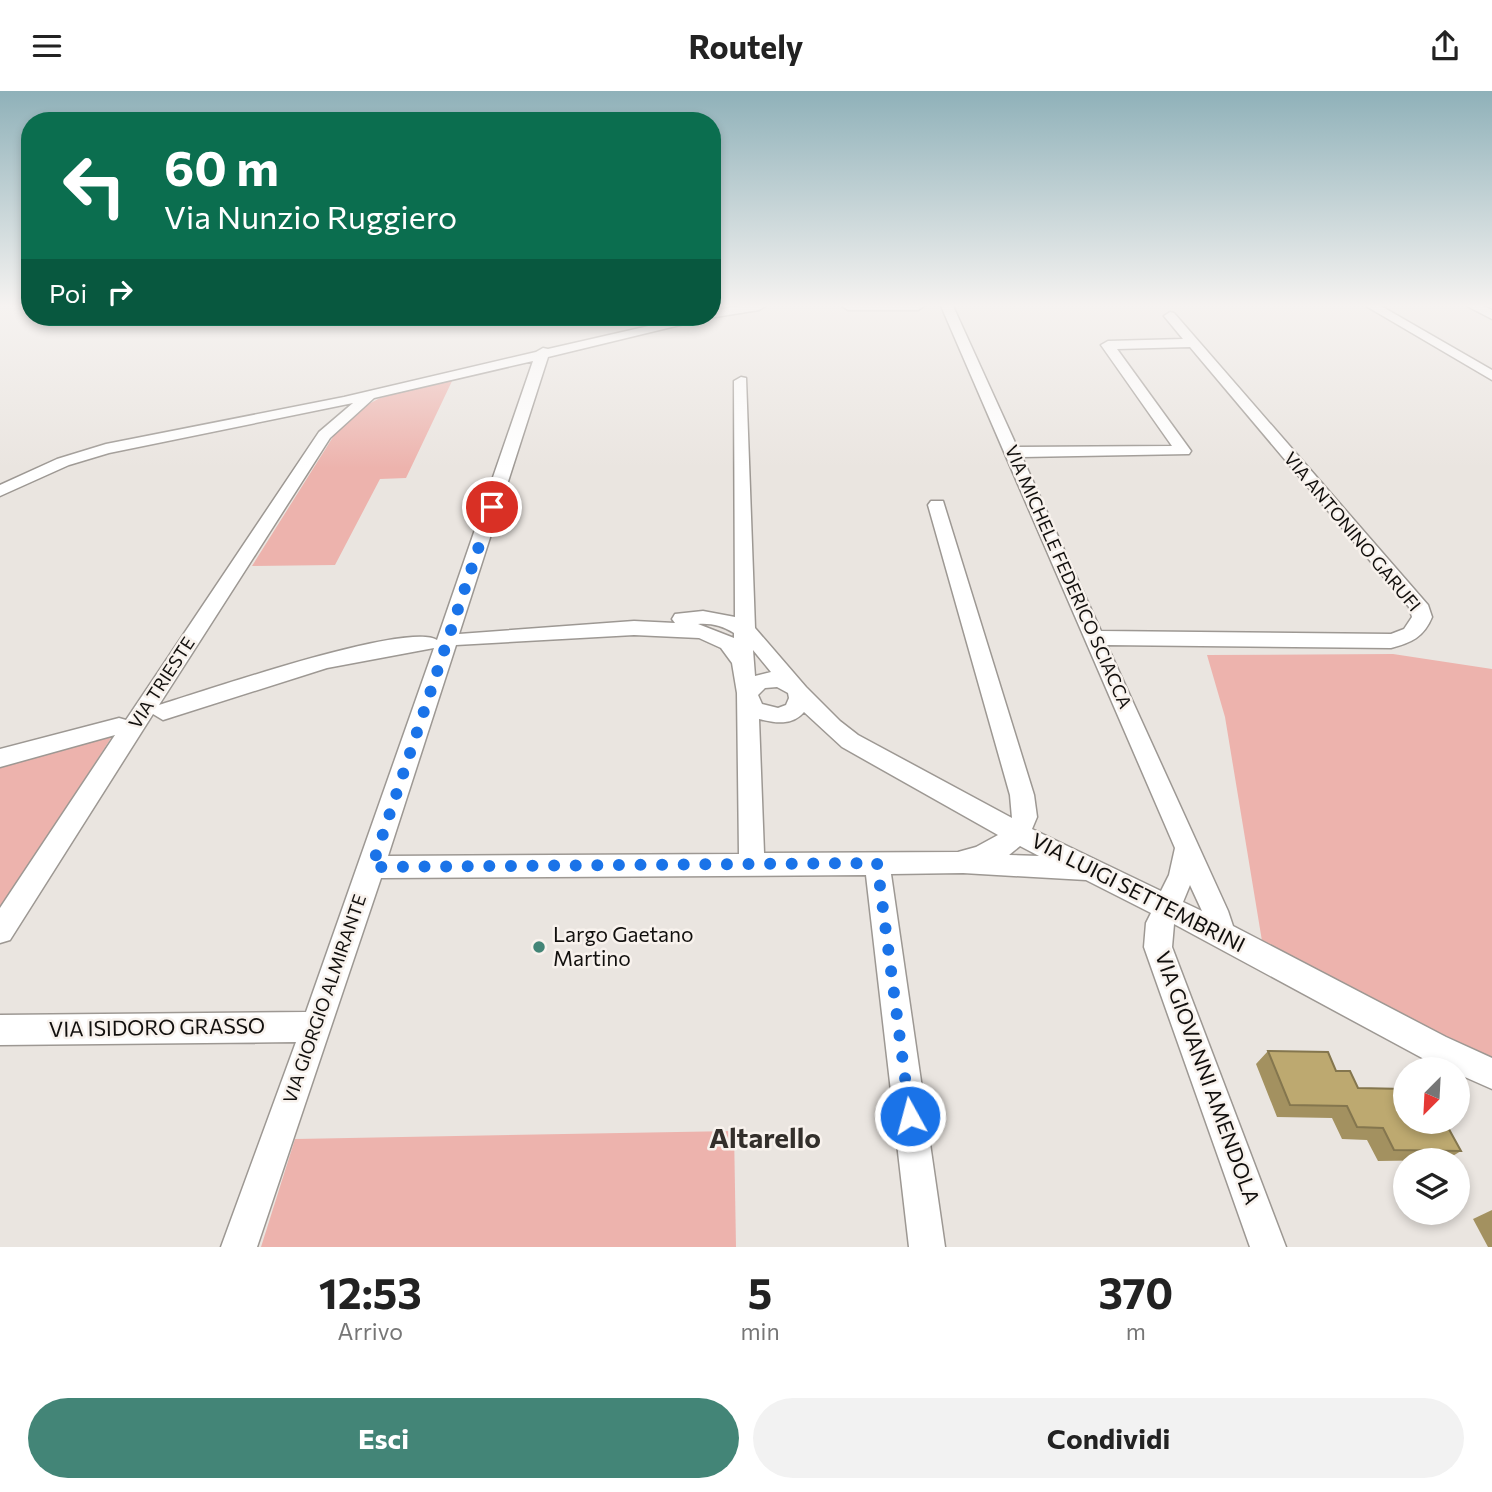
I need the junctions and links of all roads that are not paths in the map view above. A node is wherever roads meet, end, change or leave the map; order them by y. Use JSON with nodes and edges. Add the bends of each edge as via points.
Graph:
{"nodes":[{"id":1,"x":511,"y":360,"type":"edge"},
{"id":2,"x":540,"y":360,"type":"edge"},
{"id":3,"x":972,"y":360,"type":"edge"},
{"id":4,"x":1119,"y":360,"type":"edge"},
{"id":5,"x":1207,"y":360,"type":"edge"},
{"id":6,"x":1464,"y":360,"type":"edge"},
{"id":7,"x":1492,"y":376,"type":"edge"},
{"id":8,"x":741,"y":381,"type":"dead end"},
{"id":9,"x":386,"y":391,"type":"junction"},
{"id":10,"x":336,"y":403,"type":"junction"},
{"id":11,"x":288,"y":413,"type":"junction"},
{"id":12,"x":328,"y":426,"type":"junction"},
{"id":13,"x":1014,"y":452,"type":"junction"},
{"id":14,"x":0,"y":491,"type":"edge"},
{"id":15,"x":937,"y":505,"type":"dead end"},
{"id":16,"x":744,"y":586,"type":"junction"},
{"id":17,"x":688,"y":618,"type":"junction"},
{"id":18,"x":634,"y":628,"type":"junction"},
{"id":19,"x":745,"y":628,"type":"junction"},
{"id":20,"x":1095,"y":638,"type":"junction"},
{"id":21,"x":462,"y":641,"type":"dead end"},
{"id":22,"x":429,"y":643,"type":"dead end"},
{"id":23,"x":742,"y":662,"type":"junction"},
{"id":24,"x":796,"y":689,"type":"junction"},
{"id":25,"x":748,"y":696,"type":"junction"},
{"id":26,"x":163,"y":712,"type":"dead end"},
{"id":27,"x":119,"y":726,"type":"dead end"},
{"id":28,"x":0,"y":758,"type":"edge"},
{"id":29,"x":1017,"y":833,"type":"junction"},
{"id":30,"x":1187,"y":849,"type":"junction"},
{"id":31,"x":877,"y":863,"type":"junction"},
{"id":32,"x":957,"y":863,"type":"junction"},
{"id":33,"x":752,"y":864,"type":"junction"},
{"id":34,"x":372,"y":867,"type":"junction"},
{"id":35,"x":1090,"y":869,"type":"junction"},
{"id":36,"x":1166,"y":907,"type":"junction"},
{"id":37,"x":0,"y":931,"type":"edge"},
{"id":38,"x":1221,"y":934,"type":"junction"},
{"id":39,"x":315,"y":1027,"type":"junction"},
{"id":40,"x":0,"y":1030,"type":"edge"},
{"id":41,"x":1492,"y":1074,"type":"edge"},
{"id":42,"x":239,"y":1247,"type":"edge"},
{"id":43,"x":927,"y":1247,"type":"edge"},
{"id":44,"x":1268,"y":1247,"type":"edge"}],
"edges":[{"from":1,"to":9,"type":"street"},
{"from":2,"to":34,"type":"street","name":"VIA GIORGIO ALMIRANTE"},
{"from":3,"to":13,"type":"street","name":"VIA MICHELE FEDERICO SCIACCA"},
{"from":4,"to":13,"type":"street","via":[[1183,451]]},
{"from":5,"to":20,"type":"street","name":"VIA ANTONINO GARUFI","via":[[1418,605],[1422,617],[1418,629],[1391,641]]},
{"from":6,"to":7,"type":"street"},
{"from":8,"to":16,"type":"street"},
{"from":9,"to":10,"type":"street"},
{"from":9,"to":12,"type":"street"},
{"from":10,"to":11,"type":"street"},
{"from":10,"to":12,"type":"street","name":"VIA TRIESTE","via":[[327,409]]},
{"from":11,"to":12,"type":"street","via":[[309,415]]},
{"from":11,"to":14,"type":"street","via":[[93,452]]},
{"from":12,"to":37,"type":"street","name":"VIA TRIESTE"},
{"from":13,"to":20,"type":"street","name":"VIA MICHELE FEDERICO SCIACCA"},
{"from":15,"to":29,"type":"street","via":[[1022,795],[1024,822]]},
{"from":16,"to":17,"type":"street","via":[[721,607]]},
{"from":16,"to":19,"type":"street"},
{"from":17,"to":18,"type":"street"},
{"from":17,"to":19,"type":"street","via":[[723,620]]},
{"from":18,"to":21,"type":"street"},
{"from":18,"to":23,"type":"street","via":[[702,631],[728,643]]},
{"from":19,"to":23,"type":"street"},
{"from":19,"to":24,"type":"street","name":"VIA LUIGI SETTEMBRINI"},
{"from":20,"to":30,"type":"street","name":"VIA MICHELE FEDERICO SCIACCA"},
{"from":22,"to":26,"type":"street","via":[[314,663]]},
{"from":23,"to":25,"type":"street"},
{"from":24,"to":25,"type":"street","via":[[781,680],[764,680],[751,687]]},
{"from":24,"to":25,"type":"street","via":[[798,704],[779,716],[755,710]]},
{"from":24,"to":29,"type":"street","name":"VIA LUIGI SETTEMBRINI","via":[[850,741]]},
{"from":25,"to":33,"type":"street"},
{"from":27,"to":28,"type":"street"},
{"from":29,"to":32,"type":"street","via":[[992,853]]},
{"from":29,"to":35,"type":"street","name":"VIA LUIGI SETTEMBRINI"},
{"from":30,"to":36,"type":"street","name":"VIA GIOVANNI AMENDOLA","via":[[1182,875]]},
{"from":30,"to":38,"type":"street","name":"VIA MICHELE FEDERICO SCIACCA"},
{"from":31,"to":32,"type":"street"},
{"from":31,"to":33,"type":"street"},
{"from":31,"to":43,"type":"street"},
{"from":32,"to":35,"type":"street"},
{"from":33,"to":34,"type":"street"},
{"from":34,"to":39,"type":"street","name":"VIA GIORGIO ALMIRANTE"},
{"from":35,"to":36,"type":"street","name":"VIA LUIGI SETTEMBRINI"},
{"from":36,"to":38,"type":"street","name":"VIA LUIGI SETTEMBRINI"},
{"from":36,"to":44,"type":"street","name":"VIA GIOVANNI AMENDOLA","via":[[1158,947]]},
{"from":38,"to":41,"type":"street","name":"VIA LUIGI SETTEMBRINI"},
{"from":39,"to":40,"type":"street","name":"VIA ISIDORO GRASSO"},
{"from":39,"to":42,"type":"street","name":"VIA GIORGIO ALMIRANTE"}]}
